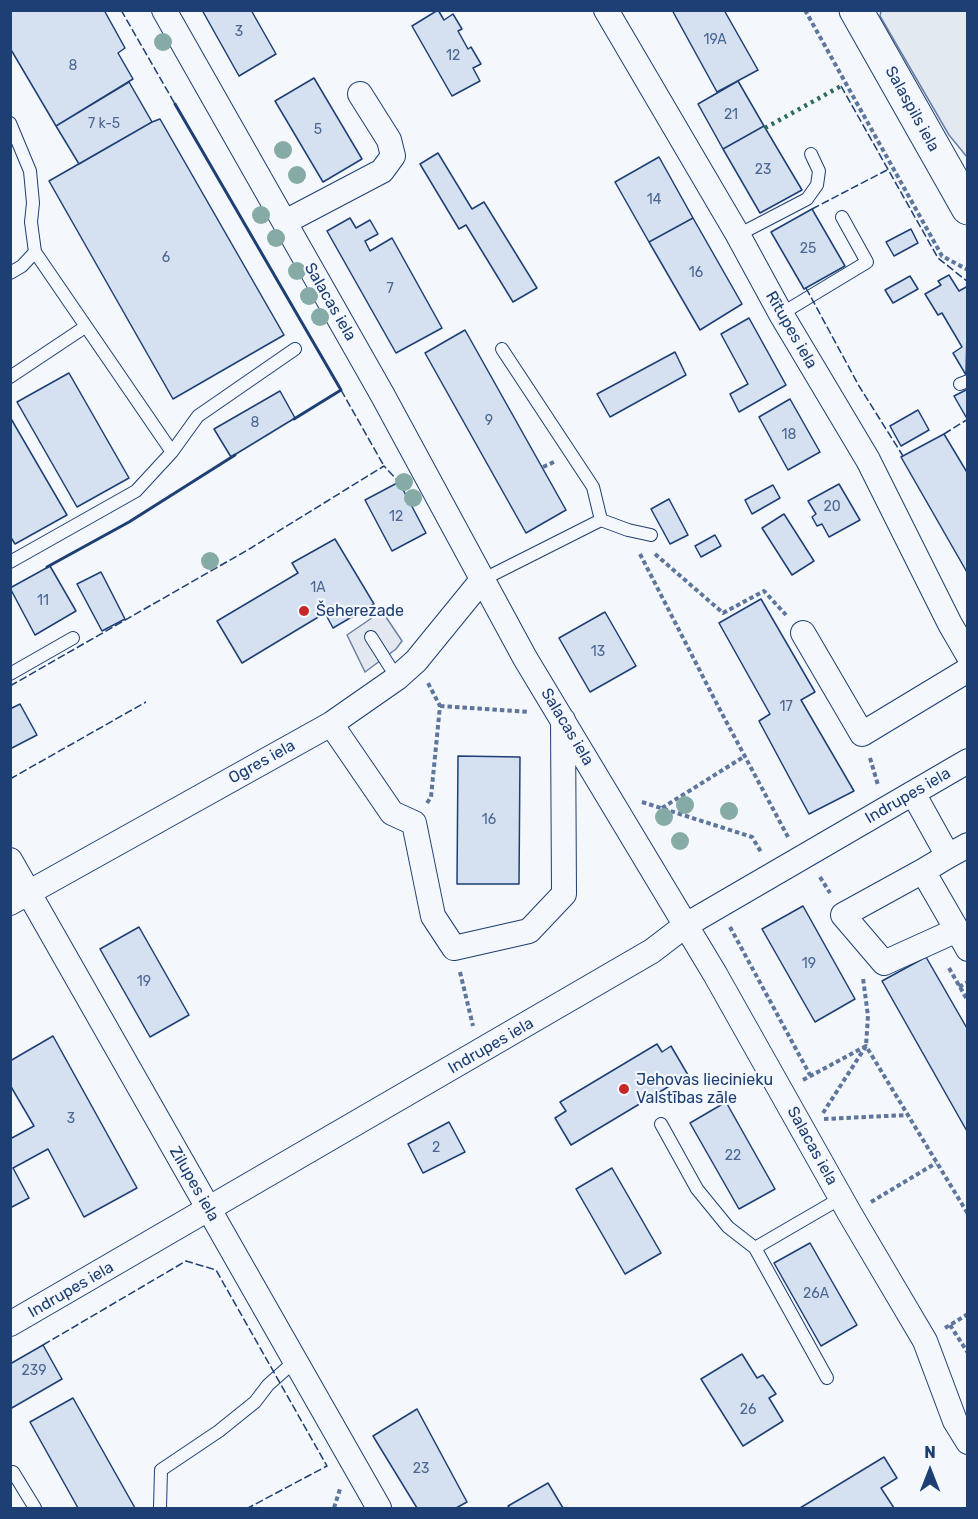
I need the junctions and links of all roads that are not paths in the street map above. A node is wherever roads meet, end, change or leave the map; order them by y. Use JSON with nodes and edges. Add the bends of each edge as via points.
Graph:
{"nodes":[{"id":1,"x":164,"y":10,"type":"edge"},
{"id":2,"x":606,"y":10,"type":"edge"},
{"id":3,"x":856,"y":10,"type":"edge"},
{"id":4,"x":360,"y":94,"type":"dead end"},
{"id":5,"x":10,"y":123,"type":"edge"},
{"id":6,"x":811,"y":154,"type":"dead end"},
{"id":7,"x":968,"y":208,"type":"edge"},
{"id":8,"x":842,"y":217,"type":"dead end"},
{"id":9,"x":285,"y":222,"type":"junction"},
{"id":10,"x":738,"y":236,"type":"junction"},
{"id":11,"x":35,"y":252,"type":"junction"},
{"id":12,"x":10,"y":273,"type":"edge"},
{"id":13,"x":781,"y":314,"type":"junction"},
{"id":14,"x":85,"y":327,"type":"junction"},
{"id":15,"x":295,"y":349,"type":"dead end"},
{"id":16,"x":502,"y":349,"type":"dead end"},
{"id":17,"x":10,"y":377,"type":"edge"},
{"id":18,"x":172,"y":452,"type":"junction"},
{"id":19,"x":601,"y":520,"type":"junction"},
{"id":20,"x":646,"y":534,"type":"road end"},
{"id":21,"x":10,"y":562,"type":"edge"},
{"id":22,"x":482,"y":580,"type":"junction"},
{"id":23,"x":803,"y":633,"type":"road end"},
{"id":24,"x":371,"y":637,"type":"dead end"},
{"id":25,"x":73,"y":638,"type":"dead end"},
{"id":26,"x":968,"y":655,"type":"edge"},
{"id":27,"x":968,"y":670,"type":"edge"},
{"id":28,"x":10,"y":674,"type":"edge"},
{"id":29,"x":397,"y":678,"type":"junction"},
{"id":30,"x":562,"y":720,"type":"junction"},
{"id":31,"x":331,"y":724,"type":"junction"},
{"id":32,"x":968,"y":761,"type":"edge"},
{"id":33,"x":912,"y":793,"type":"junction"},
{"id":34,"x":958,"y":850,"type":"edge"},
{"id":35,"x":10,"y":860,"type":"edge"},
{"id":36,"x":923,"y":871,"type":"junction"},
{"id":37,"x":20,"y":897,"type":"edge"},
{"id":38,"x":686,"y":925,"type":"junction"},
{"id":39,"x":962,"y":939,"type":"edge"},
{"id":40,"x":661,"y":1124,"type":"dead end"},
{"id":41,"x":845,"y":1206,"type":"junction"},
{"id":42,"x":209,"y":1210,"type":"junction"},
{"id":43,"x":755,"y":1248,"type":"junction"},
{"id":44,"x":10,"y":1324,"type":"edge"},
{"id":45,"x":295,"y":1361,"type":"junction"},
{"id":46,"x":827,"y":1378,"type":"dead end"},
{"id":47,"x":961,"y":1418,"type":"edge"},
{"id":48,"x":968,"y":1442,"type":"edge"},
{"id":49,"x":13,"y":1472,"type":"dead end"},
{"id":50,"x":35,"y":1509,"type":"edge"},
{"id":51,"x":160,"y":1509,"type":"edge"},
{"id":52,"x":379,"y":1509,"type":"edge"}],
"edges":[{"from":1,"to":9,"type":"street","name":"Salacas iela"},
{"from":2,"to":10,"type":"street","name":"Rītupes iela"},
{"from":3,"to":7,"type":"street","name":"Salaspils iela"},
{"from":4,"to":9,"type":"street","via":[[389,140],[393,156],[382,171]]},
{"from":5,"to":11,"type":"lane","via":[[30,171]]},
{"from":6,"to":10,"type":"lane","via":[[819,171],[817,185],[807,198]]},
{"from":8,"to":13,"type":"lane","via":[[867,262]]},
{"from":9,"to":22,"type":"street","name":"Salacas iela"},
{"from":10,"to":13,"type":"street","name":"Rītupes iela"},
{"from":11,"to":12,"type":"lane"},
{"from":11,"to":14,"type":"lane"},
{"from":13,"to":26,"type":"street","name":"Rītupes iela","via":[[868,460]]},
{"from":14,"to":17,"type":"lane"},
{"from":14,"to":18,"type":"lane"},
{"from":15,"to":18,"type":"lane","via":[[198,416]]},
{"from":16,"to":19,"type":"lane","via":[[593,487]]},
{"from":18,"to":21,"type":"lane","via":[[135,491]]},
{"from":19,"to":20,"type":"lane"},
{"from":19,"to":22,"type":"lane"},
{"from":22,"to":29,"type":"street","name":"Ogres iela","via":[[416,661]]},
{"from":22,"to":30,"type":"street","name":"Salacas iela"},
{"from":23,"to":27,"type":"street","via":[[862,734]]},
{"from":24,"to":29,"type":"lane"},
{"from":25,"to":28,"type":"lane"},
{"from":29,"to":31,"type":"street","name":"Ogres iela"},
{"from":30,"to":31,"type":"street","via":[[564,894],[529,931],[454,948],[433,916],[414,823],[392,813]]},
{"from":30,"to":38,"type":"street","name":"Salacas iela"},
{"from":31,"to":37,"type":"street","name":"Ogres iela"},
{"from":32,"to":33,"type":"street","name":"Indrupes iela"},
{"from":33,"to":34,"type":"street"},
{"from":33,"to":38,"type":"street","name":"Indrupes iela"},
{"from":34,"to":36,"type":"street"},
{"from":35,"to":37,"type":"street","name":"Zilupes iela"},
{"from":36,"to":39,"type":"street"},
{"from":36,"to":39,"type":"street","via":[[843,915],[884,963],[933,941]]},
{"from":37,"to":42,"type":"street","name":"Zilupes iela"},
{"from":38,"to":41,"type":"street","name":"Salacas iela"},
{"from":38,"to":42,"type":"street","name":"Indrupes iela","via":[[652,951]]},
{"from":40,"to":43,"type":"lane","via":[[697,1189],[728,1227]]},
{"from":41,"to":43,"type":"lane"},
{"from":41,"to":47,"type":"street","name":"Salacas iela","via":[[925,1341]]},
{"from":42,"to":44,"type":"street","name":"Indrupes iela"},
{"from":42,"to":45,"type":"street","name":"Zilupes iela"},
{"from":43,"to":46,"type":"lane"},
{"from":45,"to":51,"type":"lane","via":[[267,1385],[255,1402],[161,1470]]},
{"from":45,"to":52,"type":"street","name":"Zilupes iela"},
{"from":47,"to":48,"type":"street","name":"Salacas iela"},
{"from":49,"to":50,"type":"lane"}]}
